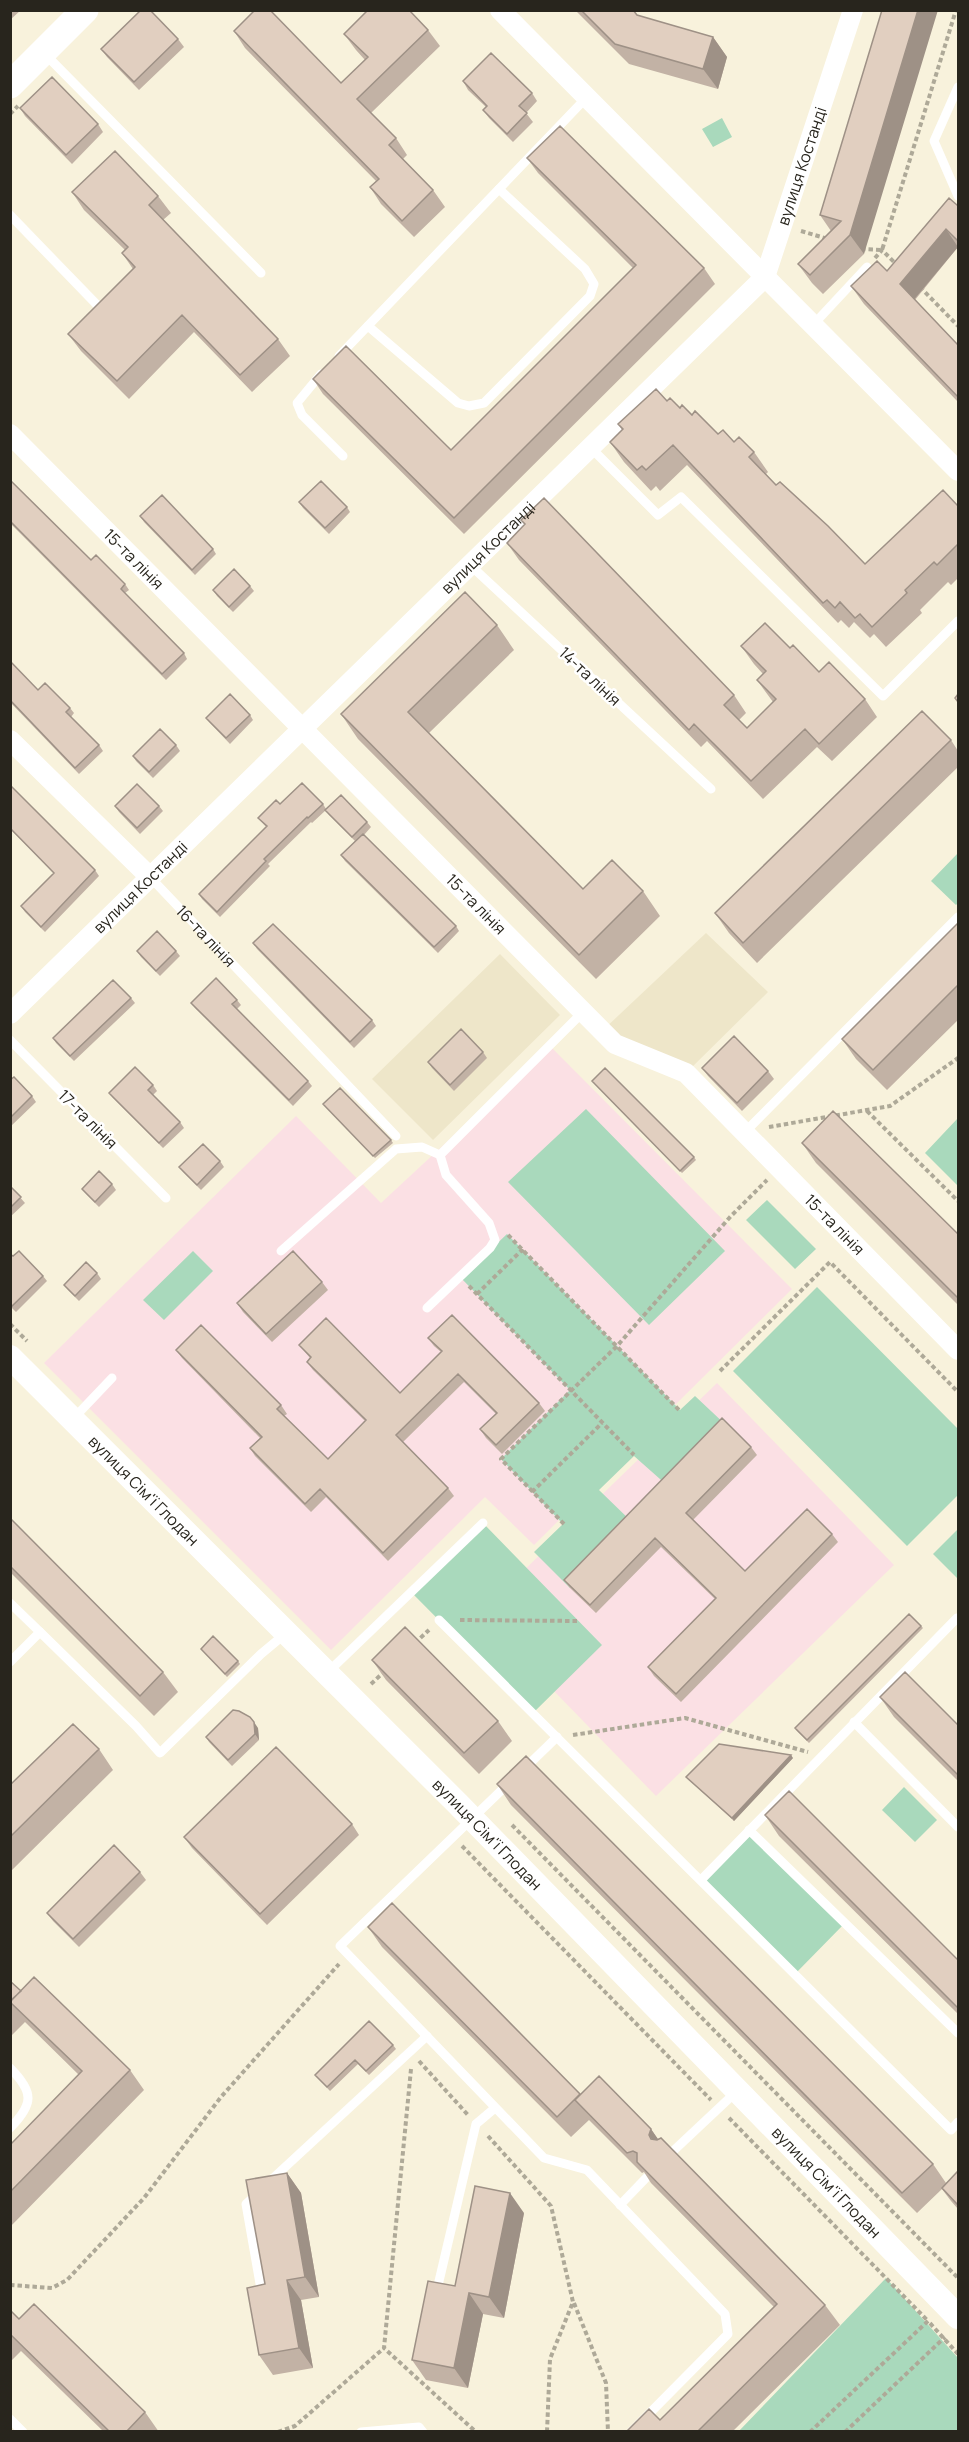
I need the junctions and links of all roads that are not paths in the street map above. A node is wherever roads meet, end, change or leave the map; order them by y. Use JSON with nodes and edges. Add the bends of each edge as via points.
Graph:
{"nodes":[{"id":1,"x":85,"y":10,"type":"edge"},
{"id":2,"x":500,"y":10,"type":"edge"},
{"id":3,"x":853,"y":10,"type":"edge"},
{"id":4,"x":44,"y":52,"type":"junction"},
{"id":5,"x":10,"y":85,"type":"edge"},
{"id":6,"x":958,"y":87,"type":"edge"},
{"id":7,"x":586,"y":97,"type":"junction"},
{"id":8,"x":499,"y":189,"type":"junction"},
{"id":9,"x":958,"y":196,"type":"edge"},
{"id":10,"x":10,"y":215,"type":"edge"},
{"id":11,"x":867,"y":267,"type":"edge"},
{"id":12,"x":261,"y":273,"type":"dead end"},
{"id":13,"x":765,"y":277,"type":"junction"},
{"id":14,"x":102,"y":310,"type":"edge"},
{"id":15,"x":813,"y":325,"type":"junction"},
{"id":16,"x":368,"y":326,"type":"junction"},
{"id":17,"x":336,"y":359,"type":"edge"},
{"id":18,"x":328,"y":368,"type":"edge"},
{"id":19,"x":10,"y":434,"type":"edge"},
{"id":20,"x":590,"y":447,"type":"junction"},
{"id":21,"x":343,"y":456,"type":"dead end"},
{"id":22,"x":958,"y":471,"type":"edge"},
{"id":23,"x":469,"y":564,"type":"junction"},
{"id":24,"x":958,"y":621,"type":"edge"},
{"id":25,"x":303,"y":728,"type":"junction"},
{"id":26,"x":10,"y":740,"type":"edge"},
{"id":27,"x":711,"y":789,"type":"dead end"},
{"id":28,"x":150,"y":878,"type":"junction"},
{"id":29,"x":958,"y":917,"type":"edge"},
{"id":30,"x":583,"y":1012,"type":"junction"},
{"id":31,"x":10,"y":1014,"type":"edge"},
{"id":32,"x":10,"y":1040,"type":"edge"},
{"id":33,"x":745,"y":1132,"type":"junction"},
{"id":34,"x":396,"y":1136,"type":"dead end"},
{"id":35,"x":440,"y":1155,"type":"junction"},
{"id":36,"x":166,"y":1198,"type":"dead end"},
{"id":37,"x":281,"y":1251,"type":"dead end"},
{"id":38,"x":427,"y":1308,"type":"dead end"},
{"id":39,"x":958,"y":1350,"type":"edge"},
{"id":40,"x":10,"y":1357,"type":"edge"},
{"id":41,"x":112,"y":1377,"type":"dead end"},
{"id":42,"x":73,"y":1419,"type":"junction"},
{"id":43,"x":483,"y":1523,"type":"dead end"},
{"id":44,"x":10,"y":1603,"type":"edge"},
{"id":45,"x":958,"y":1619,"type":"edge"},
{"id":46,"x":439,"y":1620,"type":"road end"},
{"id":47,"x":40,"y":1632,"type":"junction"},
{"id":48,"x":287,"y":1633,"type":"junction"},
{"id":49,"x":10,"y":1662,"type":"edge"},
{"id":50,"x":327,"y":1673,"type":"junction"},
{"id":51,"x":854,"y":1722,"type":"junction"},
{"id":52,"x":557,"y":1737,"type":"junction"},
{"id":53,"x":472,"y":1818,"type":"junction"},
{"id":54,"x":958,"y":1827,"type":"edge"},
{"id":55,"x":749,"y":1830,"type":"junction"},
{"id":56,"x":701,"y":1880,"type":"junction"},
{"id":57,"x":958,"y":2033,"type":"edge"},
{"id":58,"x":427,"y":2036,"type":"junction"},
{"id":59,"x":10,"y":2068,"type":"edge"},
{"id":60,"x":737,"y":2091,"type":"junction"},
{"id":61,"x":495,"y":2108,"type":"junction"},
{"id":62,"x":958,"y":2122,"type":"edge"},
{"id":63,"x":10,"y":2128,"type":"edge"},
{"id":64,"x":670,"y":2154,"type":"edge"},
{"id":65,"x":646,"y":2178,"type":"edge"},
{"id":66,"x":620,"y":2205,"type":"junction"},
{"id":67,"x":262,"y":2295,"type":"edge"},
{"id":68,"x":434,"y":2302,"type":"edge"},
{"id":69,"x":958,"y":2317,"type":"edge"},
{"id":70,"x":10,"y":2419,"type":"edge"},
{"id":71,"x":23,"y":2432,"type":"edge"},
{"id":72,"x":362,"y":2432,"type":"edge"},
{"id":73,"x":423,"y":2432,"type":"edge"},
{"id":74,"x":631,"y":2432,"type":"edge"}],
"edges":[{"from":1,"to":4,"type":"main road"},
{"from":2,"to":7,"type":"street"},
{"from":3,"to":13,"type":"street","name":"вулиця Костанді"},
{"from":4,"to":5,"type":"main road"},
{"from":4,"to":12,"type":"lane"},
{"from":6,"to":9,"type":"lane","via":[[934,141]]},
{"from":7,"to":8,"type":"lane"},
{"from":7,"to":13,"type":"street"},
{"from":8,"to":16,"type":"lane"},
{"from":8,"to":16,"type":"lane","via":[[585,269],[594,284],[590,296],[484,403],[469,406],[458,403]]},
{"from":10,"to":14,"type":"lane"},
{"from":11,"to":15,"type":"lane"},
{"from":13,"to":15,"type":"street"},
{"from":13,"to":20,"type":"street","name":"вулиця Костанді"},
{"from":15,"to":22,"type":"street"},
{"from":16,"to":17,"type":"lane"},
{"from":18,"to":21,"type":"lane","via":[[297,403],[302,415]]},
{"from":19,"to":25,"type":"street","name":"15-та лінія"},
{"from":20,"to":23,"type":"street","name":"вулиця Костанді"},
{"from":20,"to":24,"type":"lane","via":[[658,515],[681,497],[882,696]]},
{"from":23,"to":25,"type":"street","name":"вулиця Костанді"},
{"from":23,"to":27,"type":"lane","name":"14-та лінія"},
{"from":25,"to":28,"type":"street","name":"вулиця Костанді"},
{"from":25,"to":30,"type":"street","name":"15-та лінія"},
{"from":26,"to":28,"type":"street","name":"16-та лінія"},
{"from":28,"to":31,"type":"street","name":"вулиця Костанді"},
{"from":28,"to":34,"type":"lane","name":"16-та лінія"},
{"from":29,"to":33,"type":"lane"},
{"from":30,"to":33,"type":"street","name":"15-та лінія","via":[[615,1044],[686,1073]]},
{"from":30,"to":35,"type":"lane"},
{"from":32,"to":36,"type":"lane","name":"17-та лінія"},
{"from":33,"to":39,"type":"street","name":"15-та лінія"},
{"from":35,"to":37,"type":"lane","via":[[422,1147],[396,1149]]},
{"from":35,"to":38,"type":"lane","via":[[446,1176],[489,1222],[495,1240]]},
{"from":40,"to":42,"type":"street","name":"вулиця Сім'ї Глодан"},
{"from":41,"to":42,"type":"lane"},
{"from":42,"to":48,"type":"street","name":"вулиця Сім'ї Глодан"},
{"from":43,"to":50,"type":"lane"},
{"from":44,"to":47,"type":"lane"},
{"from":45,"to":51,"type":"lane"},
{"from":46,"to":52,"type":"lane"},
{"from":47,"to":48,"type":"lane","via":[[160,1753]]},
{"from":47,"to":49,"type":"lane"},
{"from":48,"to":50,"type":"street","name":"вулиця Сім'ї Глодан"},
{"from":50,"to":53,"type":"street","name":"вулиця Сім'ї Глодан"},
{"from":51,"to":54,"type":"lane"},
{"from":51,"to":55,"type":"lane"},
{"from":52,"to":53,"type":"lane"},
{"from":52,"to":56,"type":"lane"},
{"from":53,"to":58,"type":"lane","via":[[340,1946]]},
{"from":53,"to":60,"type":"street","name":"вулиця Сім'ї Глодан"},
{"from":55,"to":56,"type":"lane"},
{"from":55,"to":57,"type":"lane"},
{"from":56,"to":62,"type":"lane","via":[[951,2130]]},
{"from":58,"to":61,"type":"lane"},
{"from":58,"to":67,"type":"lane","via":[[246,2204]]},
{"from":59,"to":63,"type":"lane","via":[[21,2078],[28,2095],[24,2113]]},
{"from":60,"to":64,"type":"lane"},
{"from":60,"to":69,"type":"street","name":"вулиця Сім'ї Глодан"},
{"from":61,"to":66,"type":"lane","via":[[544,2158],[587,2170]]},
{"from":61,"to":68,"type":"lane","via":[[476,2124]]},
{"from":65,"to":66,"type":"lane"},
{"from":66,"to":74,"type":"lane","via":[[725,2314],[728,2334]]},
{"from":70,"to":71,"type":"lane"},
{"from":72,"to":73,"type":"lane","via":[[419,2427]]}]}
